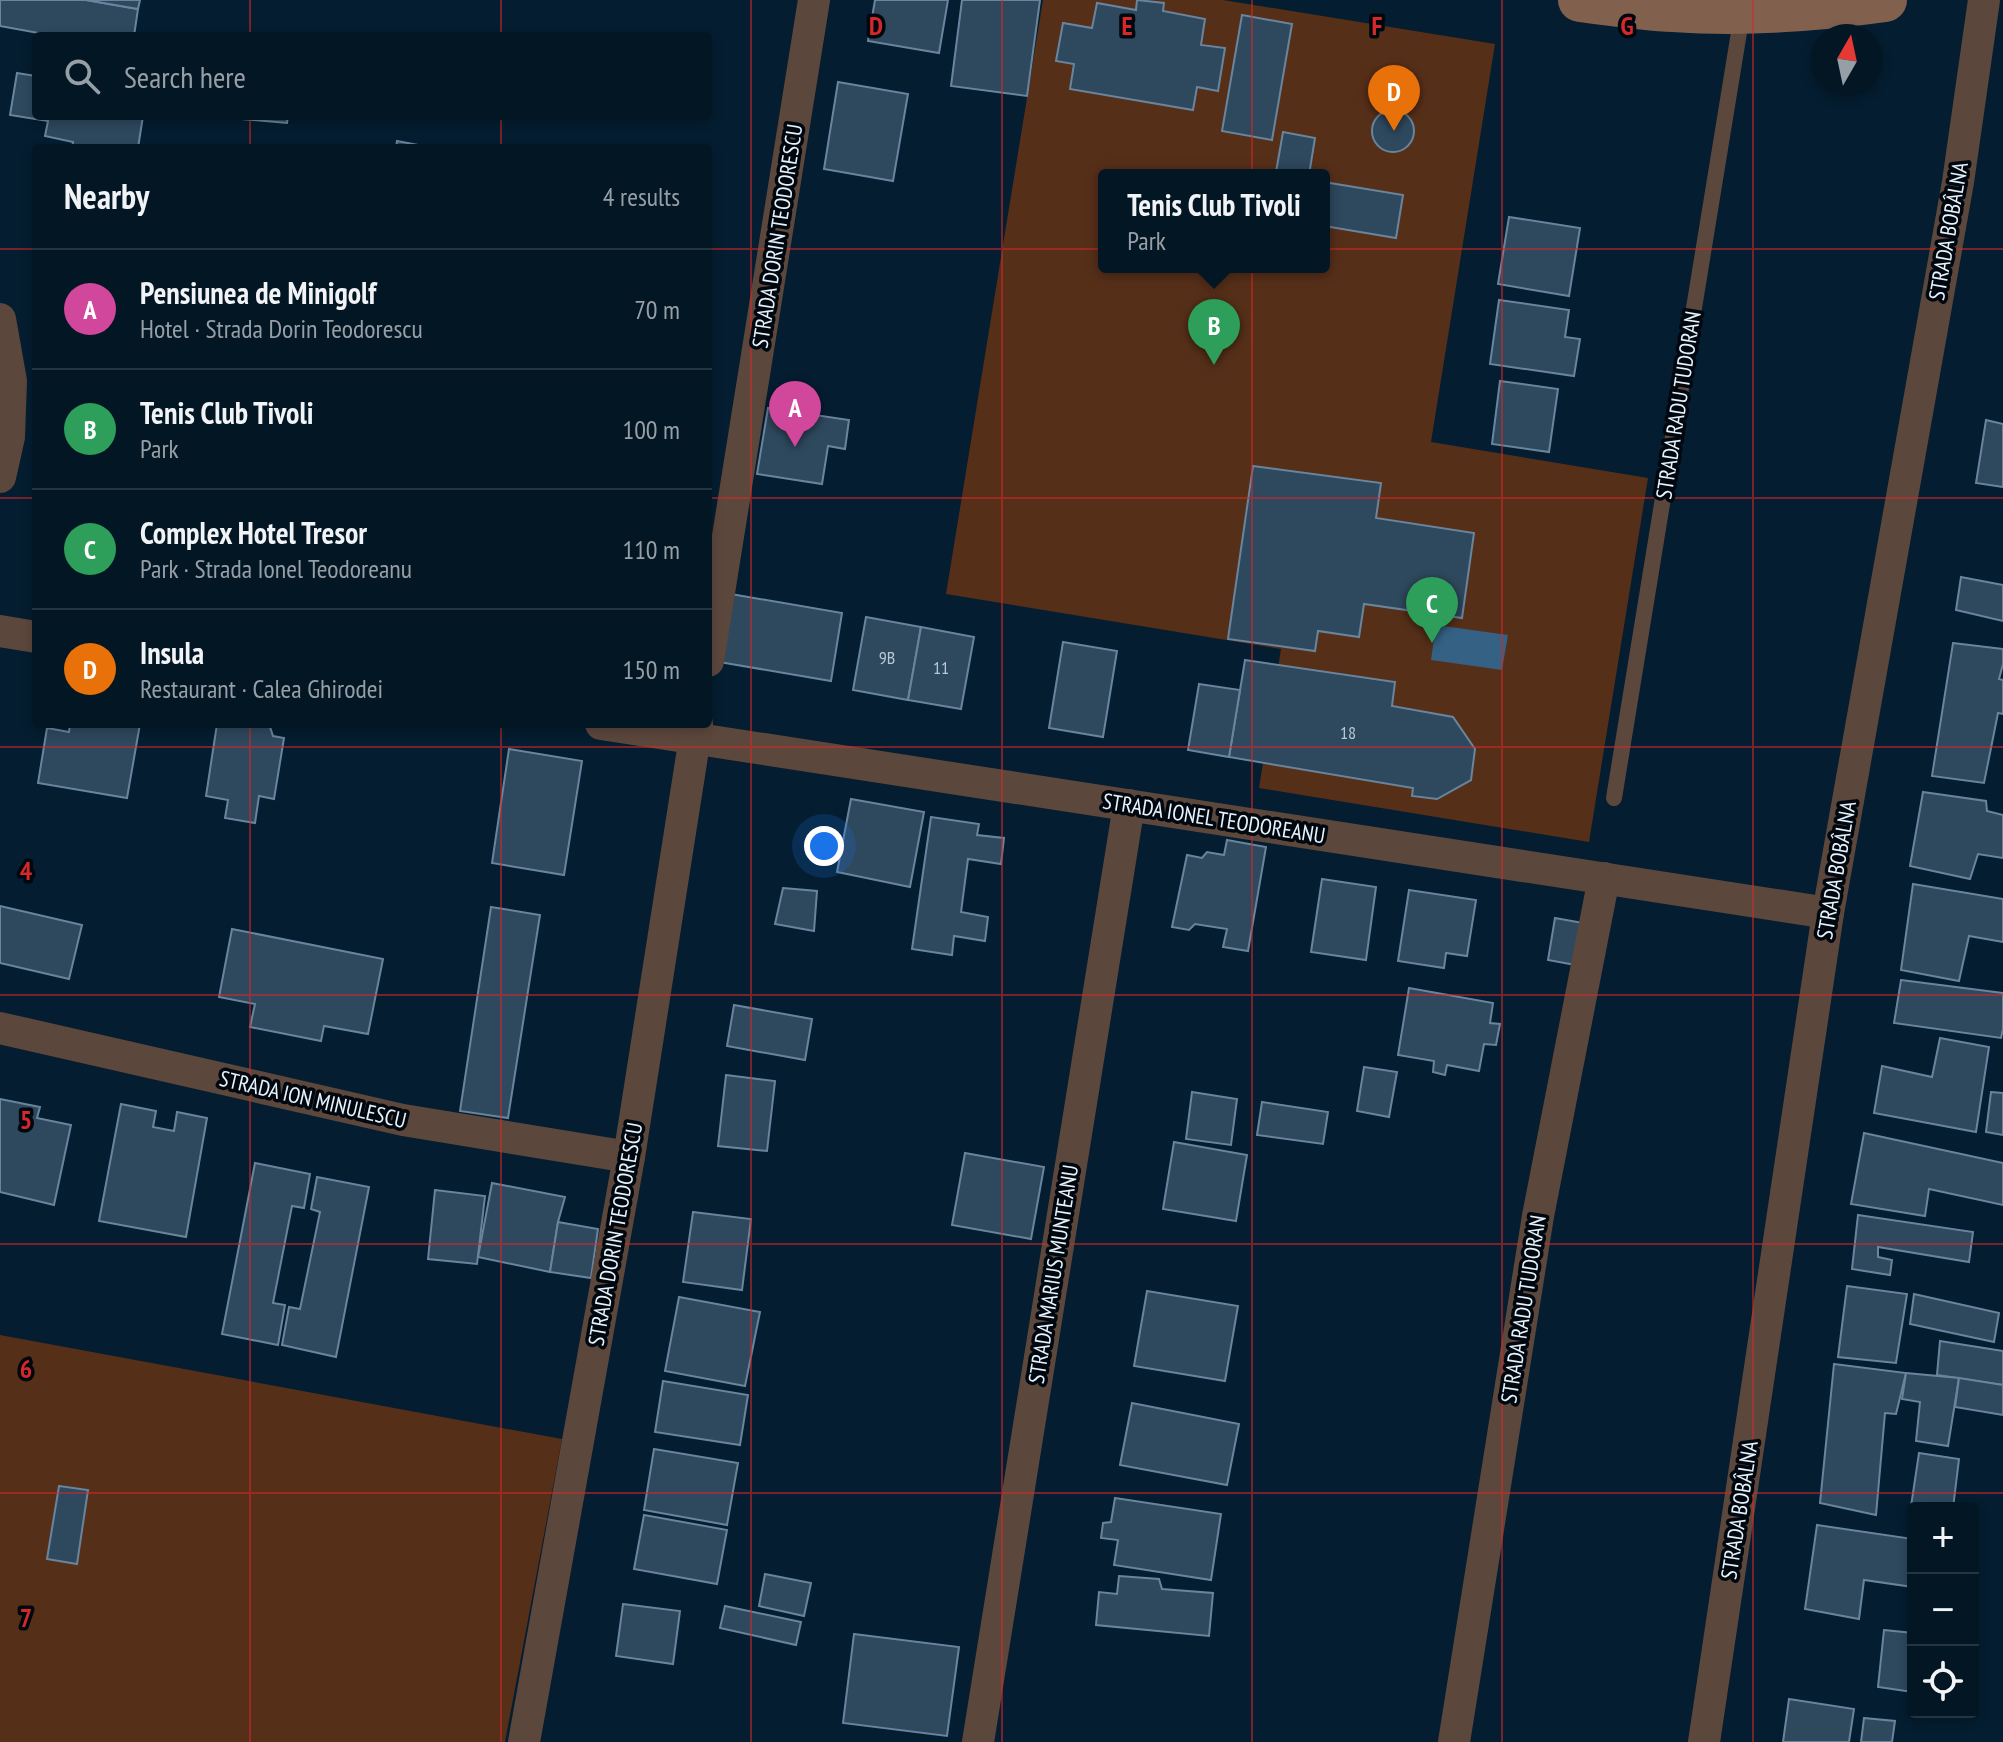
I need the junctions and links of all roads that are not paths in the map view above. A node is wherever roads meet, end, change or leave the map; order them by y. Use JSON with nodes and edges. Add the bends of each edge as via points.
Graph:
{"nodes":[{"id":1,"x":814,"y":0,"type":"edge"},
{"id":2,"x":1580,"y":0,"type":"edge"},
{"id":3,"x":1885,"y":0,"type":"edge"},
{"id":4,"x":1984,"y":0,"type":"edge"},
{"id":5,"x":1743,"y":12,"type":"junction"},
{"id":6,"x":0,"y":319,"type":"edge"},
{"id":7,"x":0,"y":477,"type":"edge"},
{"id":8,"x":0,"y":631,"type":"edge"},
{"id":9,"x":32,"y":636,"type":"edge"},
{"id":10,"x":712,"y":636,"type":"edge"},
{"id":11,"x":655,"y":728,"type":"edge"},
{"id":12,"x":696,"y":731,"type":"edge"},
{"id":13,"x":1614,"y":798,"type":"dead end"},
{"id":14,"x":1129,"y":805,"type":"junction"},
{"id":15,"x":1604,"y":878,"type":"junction"},
{"id":16,"x":1828,"y":913,"type":"junction"},
{"id":17,"x":0,"y":1028,"type":"edge"},
{"id":18,"x":629,"y":1157,"type":"junction"},
{"id":19,"x":524,"y":1742,"type":"edge"},
{"id":20,"x":978,"y":1742,"type":"edge"},
{"id":21,"x":1454,"y":1742,"type":"edge"},
{"id":22,"x":1704,"y":1742,"type":"edge"}],
"edges":[{"from":1,"to":10,"type":"street","name":"STRADA DORIN TEODORESCU"},
{"from":2,"to":5,"type":"street"},
{"from":3,"to":5,"type":"street"},
{"from":4,"to":16,"type":"street","name":"STRADA BOBÂLNA","via":[[1958,182]]},
{"from":5,"to":13,"type":"lane","name":"STRADA RADU TUDORAN"},
{"from":6,"to":7,"type":"street","via":[[11,381],[9,437]]},
{"from":8,"to":9,"type":"street"},
{"from":11,"to":12,"type":"street","name":"STRADA IONEL TEODOREANU"},
{"from":12,"to":14,"type":"street","name":"STRADA IONEL TEODOREANU"},
{"from":12,"to":18,"type":"street","name":"STRADA DORIN TEODORESCU"},
{"from":14,"to":15,"type":"street","name":"STRADA IONEL TEODOREANU"},
{"from":14,"to":20,"type":"street","name":"STRADA MARIUS MUNTEANU"},
{"from":15,"to":16,"type":"street","name":"STRADA IONEL TEODOREANU"},
{"from":15,"to":21,"type":"street","name":"STRADA RADU TUDORAN","via":[[1538,1216]]},
{"from":16,"to":22,"type":"street","name":"STRADA BOBÂLNA"},
{"from":17,"to":18,"type":"street","name":"STRADA ION MINULESCU","via":[[403,1120]]},
{"from":18,"to":19,"type":"street","name":"STRADA DORIN TEODORESCU"}]}
